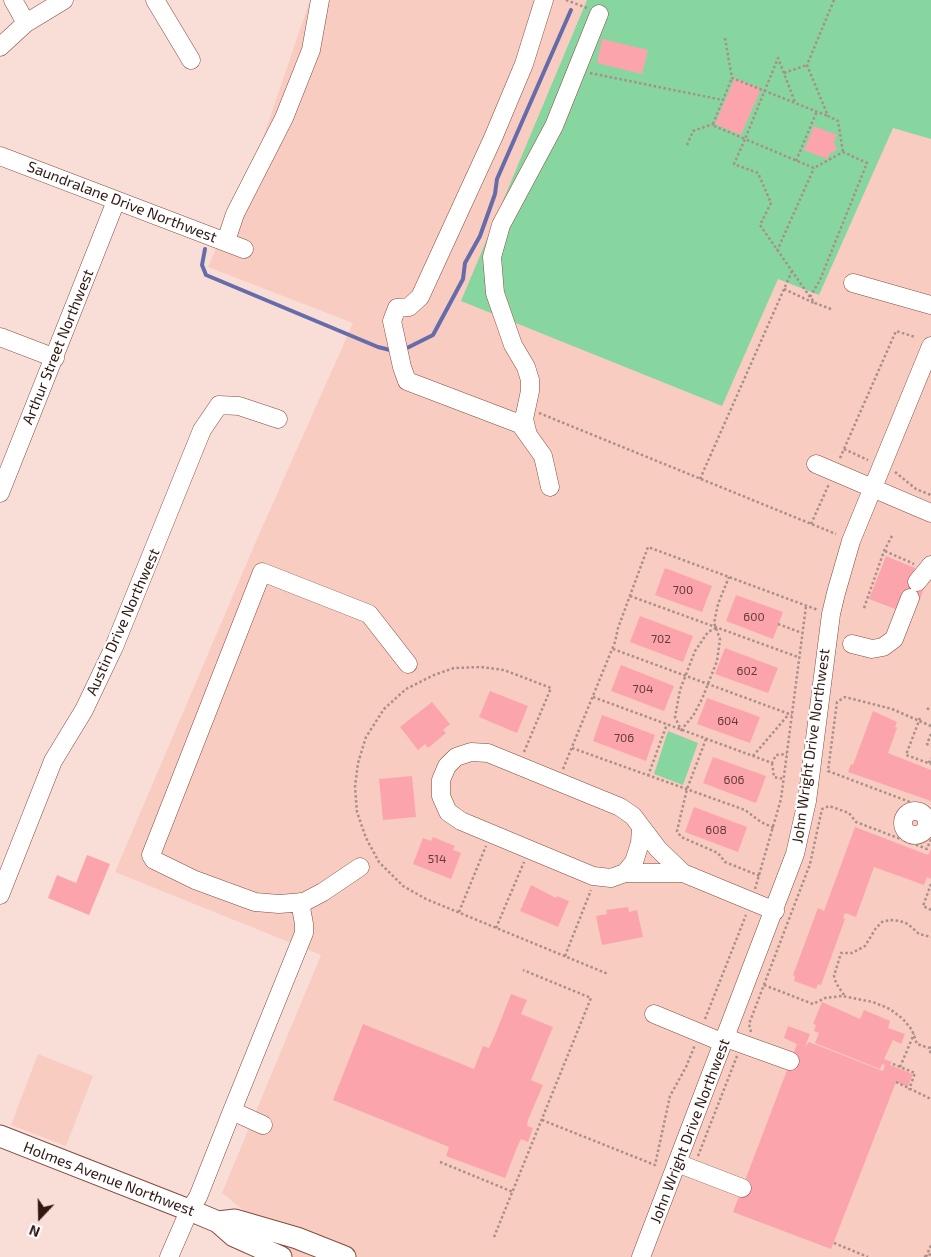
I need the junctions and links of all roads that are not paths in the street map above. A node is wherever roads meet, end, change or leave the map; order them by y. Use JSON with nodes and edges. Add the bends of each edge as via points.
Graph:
{"nodes":[{"id":1,"x":12,"y":0,"type":"edge"},
{"id":2,"x":64,"y":0,"type":"edge"},
{"id":3,"x":155,"y":0,"type":"edge"},
{"id":4,"x":320,"y":0,"type":"edge"},
{"id":5,"x":544,"y":0,"type":"edge"},
{"id":6,"x":599,"y":14,"type":"road end"},
{"id":7,"x":26,"y":23,"type":"junction"},
{"id":8,"x":0,"y":47,"type":"edge"},
{"id":9,"x":191,"y":60,"type":"dead end"},
{"id":10,"x":0,"y":156,"type":"edge"},
{"id":11,"x":116,"y":201,"type":"junction"},
{"id":12,"x":226,"y":241,"type":"junction"},
{"id":13,"x":244,"y":249,"type":"dead end"},
{"id":14,"x":853,"y":283,"type":"dead end"},
{"id":15,"x":931,"y":305,"type":"edge"},
{"id":16,"x":0,"y":337,"type":"edge"},
{"id":17,"x":931,"y":346,"type":"edge"},
{"id":18,"x":55,"y":358,"type":"junction"},
{"id":19,"x":278,"y":420,"type":"dead end"},
{"id":20,"x":528,"y":434,"type":"junction"},
{"id":21,"x":816,"y":464,"type":"dead end"},
{"id":22,"x":550,"y":488,"type":"dead end"},
{"id":23,"x":873,"y":488,"type":"junction"},
{"id":24,"x":0,"y":493,"type":"edge"},
{"id":25,"x":931,"y":513,"type":"edge"},
{"id":26,"x":910,"y":598,"type":"dead end"},
{"id":27,"x":852,"y":644,"type":"dead end"},
{"id":28,"x":408,"y":664,"type":"dead end"},
{"id":29,"x":641,"y":828,"type":"junction"},
{"id":30,"x":360,"y":867,"type":"dead end"},
{"id":31,"x":683,"y":873,"type":"junction"},
{"id":32,"x":625,"y":874,"type":"junction"},
{"id":33,"x":0,"y":894,"type":"edge"},
{"id":34,"x":300,"y":902,"type":"junction"},
{"id":35,"x":775,"y":911,"type":"junction"},
{"id":36,"x":654,"y":1014,"type":"dead end"},
{"id":37,"x":730,"y":1041,"type":"junction"},
{"id":38,"x":790,"y":1061,"type":"dead end"},
{"id":39,"x":232,"y":1112,"type":"junction"},
{"id":40,"x":263,"y":1125,"type":"dead end"},
{"id":41,"x":0,"y":1136,"type":"edge"},
{"id":42,"x":685,"y":1166,"type":"junction"},
{"id":43,"x":742,"y":1188,"type":"dead end"},
{"id":44,"x":188,"y":1211,"type":"junction"},
{"id":45,"x":218,"y":1222,"type":"junction"},
{"id":46,"x":168,"y":1257,"type":"edge"},
{"id":47,"x":280,"y":1257,"type":"edge"},
{"id":48,"x":345,"y":1257,"type":"edge"},
{"id":49,"x":641,"y":1257,"type":"edge"}],
"edges":[{"from":1,"to":7,"type":"street"},
{"from":2,"to":7,"type":"street"},
{"from":3,"to":9,"type":"street"},
{"from":4,"to":12,"type":"street","via":[[311,50],[288,109]]},
{"from":5,"to":20,"type":"street","via":[[521,72],[420,297],[410,307],[397,308],[392,321],[407,381],[520,424]]},
{"from":6,"to":20,"type":"street","via":[[554,126],[502,225],[492,258],[495,292],[513,345],[530,380],[524,419]]},
{"from":7,"to":8,"type":"street"},
{"from":10,"to":11,"type":"street","name":"Saundralane Drive Northwest"},
{"from":11,"to":12,"type":"street","name":"Saundralane Drive Northwest"},
{"from":11,"to":18,"type":"street","name":"Arthur Street Northwest"},
{"from":12,"to":13,"type":"street","name":"Saundralane Drive Northwest"},
{"from":14,"to":15,"type":"street"},
{"from":16,"to":18,"type":"street"},
{"from":17,"to":23,"type":"street","name":"John Wright Drive Northwest"},
{"from":18,"to":24,"type":"street","name":"Arthur Street Northwest"},
{"from":19,"to":33,"type":"street","name":"Austin Drive Northwest","via":[[239,406],[219,405],[202,430],[114,647],[84,710],[54,761]]},
{"from":20,"to":22,"type":"street","via":[[543,456]]},
{"from":21,"to":23,"type":"street"},
{"from":23,"to":25,"type":"street"},
{"from":23,"to":35,"type":"street","name":"John Wright Drive Northwest","via":[[851,541],[831,614],[802,828]]},
{"from":26,"to":27,"type":"street","via":[[894,639],[883,647],[872,649]]},
{"from":28,"to":34,"type":"street","via":[[369,614],[262,572],[151,854],[154,860],[195,880],[255,902]]},
{"from":29,"to":31,"type":"street"},
{"from":29,"to":32,"type":"street","via":[[634,862]]},
{"from":29,"to":32,"type":"street","via":[[633,816],[620,807],[488,753],[471,752],[456,758],[446,766],[441,780],[441,796],[448,812],[461,821],[593,876],[611,878]]},
{"from":30,"to":34,"type":"street","via":[[323,892]]},
{"from":31,"to":32,"type":"street"},
{"from":31,"to":35,"type":"street"},
{"from":34,"to":39,"type":"street","via":[[304,933]]},
{"from":35,"to":37,"type":"street","name":"John Wright Drive Northwest"},
{"from":36,"to":37,"type":"street","via":[[700,1033]]},
{"from":37,"to":38,"type":"street"},
{"from":37,"to":42,"type":"street","name":"John Wright Drive Northwest"},
{"from":39,"to":40,"type":"street"},
{"from":39,"to":44,"type":"street","via":[[198,1197]]},
{"from":41,"to":44,"type":"main road","name":"Holmes Avenue Northwest"},
{"from":42,"to":43,"type":"street"},
{"from":42,"to":49,"type":"street","name":"John Wright Drive Northwest"},
{"from":44,"to":45,"type":"main road","name":"Holmes Avenue Northwest"},
{"from":44,"to":46,"type":"street"},
{"from":45,"to":47,"type":"main road","name":"Holmes Avenue Northwest","via":[[234,1236]]},
{"from":45,"to":48,"type":"main road","name":"Holmes Avenue Northwest","via":[[235,1220],[297,1238]]}]}
